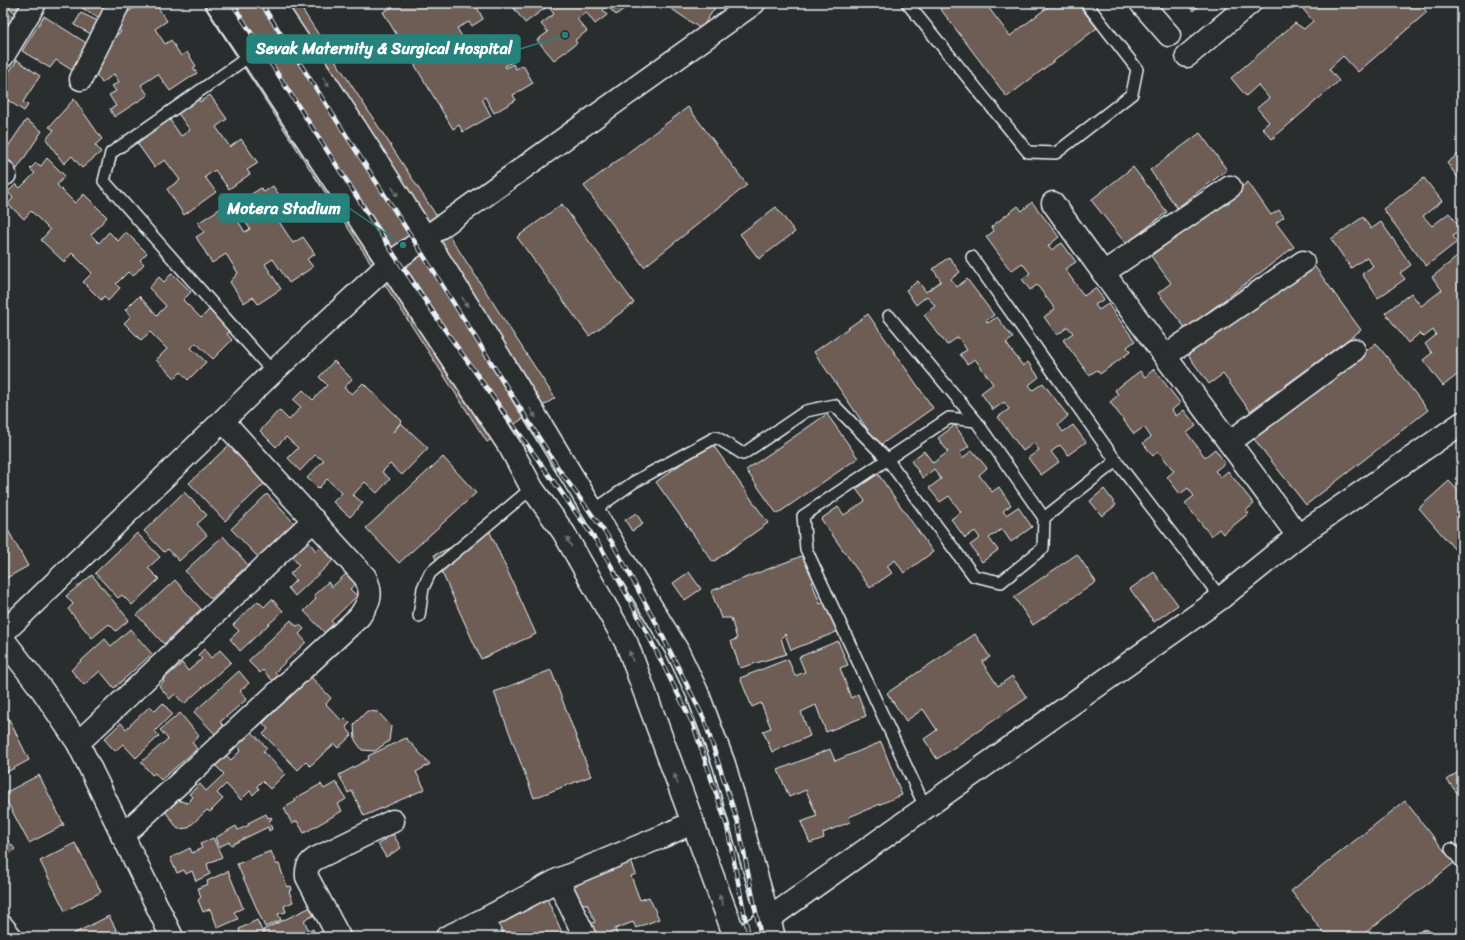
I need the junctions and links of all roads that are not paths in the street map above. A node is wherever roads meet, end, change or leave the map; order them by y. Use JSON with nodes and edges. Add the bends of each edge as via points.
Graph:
{"nodes":[{"id":1,"x":35,"y":3,"type":"edge"},
{"id":2,"x":119,"y":3,"type":"edge"},
{"id":3,"x":217,"y":3,"type":"edge"},
{"id":4,"x":273,"y":3,"type":"edge"},
{"id":5,"x":754,"y":3,"type":"edge"},
{"id":6,"x":907,"y":3,"type":"edge"},
{"id":7,"x":1086,"y":3,"type":"edge"},
{"id":8,"x":1140,"y":3,"type":"edge"},
{"id":9,"x":1250,"y":3,"type":"edge"},
{"id":10,"x":1169,"y":35,"type":"dead end"},
{"id":11,"x":251,"y":55,"type":"junction"},
{"id":12,"x":3,"y":56,"type":"edge"},
{"id":13,"x":1187,"y":56,"type":"dead end"},
{"id":14,"x":81,"y":79,"type":"dead end"},
{"id":15,"x":1230,"y":187,"type":"dead end"},
{"id":16,"x":1053,"y":203,"type":"dead end"},
{"id":17,"x":425,"y":238,"type":"junction"},
{"id":18,"x":972,"y":257,"type":"dead end"},
{"id":19,"x":1303,"y":262,"type":"dead end"},
{"id":20,"x":389,"y":264,"type":"junction"},
{"id":21,"x":1103,"y":273,"type":"junction"},
{"id":22,"x":889,"y":316,"type":"dead end"},
{"id":23,"x":1354,"y":350,"type":"dead end"},
{"id":24,"x":1165,"y":356,"type":"junction"},
{"id":25,"x":273,"y":372,"type":"junction"},
{"id":26,"x":223,"y":421,"type":"junction"},
{"id":27,"x":976,"y":421,"type":"junction"},
{"id":28,"x":1462,"y":423,"type":"edge"},
{"id":29,"x":1230,"y":442,"type":"junction"},
{"id":30,"x":887,"y":459,"type":"junction"},
{"id":31,"x":1116,"y":461,"type":"junction"},
{"id":32,"x":532,"y":488,"type":"junction"},
{"id":33,"x":593,"y":511,"type":"junction"},
{"id":34,"x":1044,"y":518,"type":"junction"},
{"id":35,"x":314,"y":520,"type":"junction"},
{"id":36,"x":1298,"y":536,"type":"junction"},
{"id":37,"x":1221,"y":598,"type":"junction"},
{"id":38,"x":419,"y":616,"type":"dead end"},
{"id":39,"x":3,"y":633,"type":"edge"},
{"id":40,"x":3,"y":639,"type":"edge"},
{"id":41,"x":78,"y":743,"type":"junction"},
{"id":42,"x":925,"y":808,"type":"junction"},
{"id":43,"x":393,"y":821,"type":"dead end"},
{"id":44,"x":692,"y":823,"type":"junction"},
{"id":45,"x":122,"y":836,"type":"junction"},
{"id":46,"x":1451,"y":849,"type":"dead end"},
{"id":47,"x":1462,"y":863,"type":"edge"},
{"id":48,"x":558,"y":880,"type":"junction"},
{"id":49,"x":3,"y":927,"type":"edge"},
{"id":50,"x":487,"y":928,"type":"edge"},
{"id":51,"x":771,"y":929,"type":"edge"},
{"id":52,"x":11,"y":937,"type":"edge"},
{"id":53,"x":172,"y":937,"type":"edge"},
{"id":54,"x":339,"y":937,"type":"edge"},
{"id":55,"x":447,"y":937,"type":"edge"},
{"id":56,"x":585,"y":937,"type":"edge"},
{"id":57,"x":735,"y":937,"type":"edge"},
{"id":58,"x":743,"y":937,"type":"edge"}],
"edges":[{"from":1,"to":12,"type":"street"},
{"from":2,"to":14,"type":"street"},
{"from":3,"to":11,"type":"street"},
{"from":4,"to":17,"type":"street","one_way":true},
{"from":5,"to":17,"type":"street"},
{"from":6,"to":7,"type":"lane","via":[[1028,152],[1056,153],[1132,94],[1137,69]]},
{"from":8,"to":10,"type":"street"},
{"from":9,"to":13,"type":"street"},
{"from":11,"to":20,"type":"street"},
{"from":11,"to":25,"type":"lane","via":[[111,154],[104,181]]},
{"from":15,"to":21,"type":"street"},
{"from":16,"to":21,"type":"street"},
{"from":17,"to":20,"type":"street"},
{"from":17,"to":33,"type":"street","one_way":true},
{"from":18,"to":31,"type":"lane"},
{"from":19,"to":24,"type":"street"},
{"from":20,"to":25,"type":"street"},
{"from":20,"to":32,"type":"street","via":[[510,447]]},
{"from":21,"to":24,"type":"street"},
{"from":22,"to":27,"type":"lane"},
{"from":23,"to":29,"type":"street"},
{"from":24,"to":29,"type":"street"},
{"from":25,"to":26,"type":"street"},
{"from":26,"to":35,"type":"street"},
{"from":26,"to":39,"type":"street"},
{"from":27,"to":30,"type":"lane","via":[[949,418]]},
{"from":27,"to":34,"type":"lane"},
{"from":28,"to":36,"type":"street"},
{"from":29,"to":36,"type":"street"},
{"from":30,"to":33,"type":"lane","via":[[834,405],[806,411],[743,454],[716,437],[634,482]]},
{"from":30,"to":34,"type":"lane","via":[[974,576],[1001,582],[1043,548]]},
{"from":30,"to":42,"type":"lane","via":[[803,516],[806,549]]},
{"from":31,"to":34,"type":"lane"},
{"from":31,"to":37,"type":"lane"},
{"from":32,"to":38,"type":"lane","via":[[430,573],[423,588]]},
{"from":44,"to":32,"type":"street","one_way":true,"via":[[627,644],[564,533]]},
{"from":33,"to":51,"type":"street","via":[[677,650],[697,692],[724,764]]},
{"from":35,"to":41,"type":"street"},
{"from":35,"to":45,"type":"street","via":[[365,577],[370,587],[370,601],[359,617]]},
{"from":36,"to":37,"type":"street"},
{"from":37,"to":42,"type":"street"},
{"from":40,"to":41,"type":"street","via":[[43,691]]},
{"from":41,"to":45,"type":"street"},
{"from":42,"to":51,"type":"street"},
{"from":43,"to":54,"type":"street","via":[[309,864],[307,877]]},
{"from":44,"to":48,"type":"street"},
{"from":57,"to":44,"type":"street","one_way":true},
{"from":45,"to":53,"type":"street"},
{"from":46,"to":47,"type":"lane"},
{"from":48,"to":50,"type":"street"},
{"from":48,"to":56,"type":"street"},
{"from":49,"to":52,"type":"street"},
{"from":50,"to":55,"type":"street"},
{"from":51,"to":58,"type":"street"}]}
